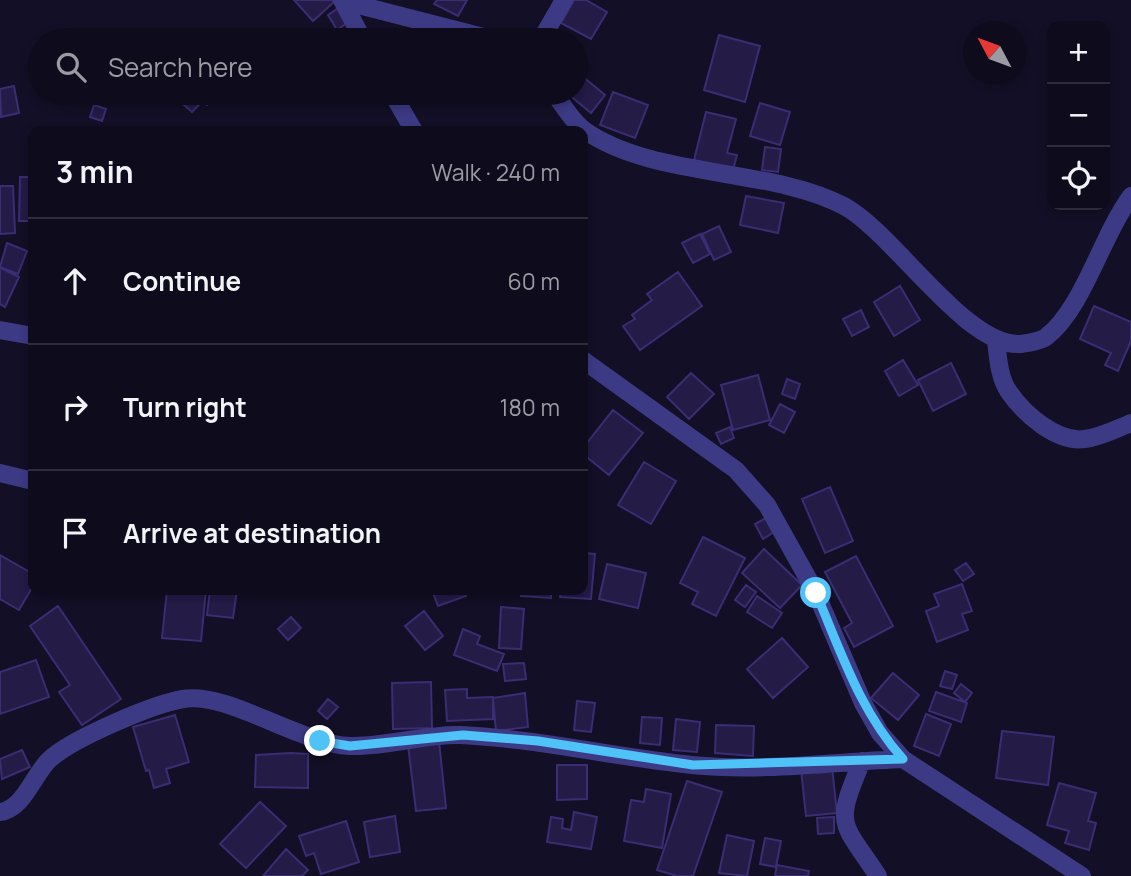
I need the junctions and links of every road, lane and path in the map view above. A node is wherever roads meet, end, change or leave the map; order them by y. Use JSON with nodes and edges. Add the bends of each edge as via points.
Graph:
{"nodes":[{"id":1,"x":564,"y":0,"type":"edge"},
{"id":2,"x":342,"y":1,"type":"edge"},
{"id":3,"x":357,"y":28,"type":"edge"},
{"id":4,"x":448,"y":28,"type":"edge"},
{"id":5,"x":548,"y":28,"type":"edge"},
{"id":6,"x":398,"y":105,"type":"edge"},
{"id":7,"x":564,"y":105,"type":"edge"},
{"id":8,"x":411,"y":126,"type":"edge"},
{"id":9,"x":582,"y":126,"type":"edge"},
{"id":10,"x":588,"y":131,"type":"edge"},
{"id":11,"x":1131,"y":197,"type":"edge"},
{"id":12,"x":0,"y":330,"type":"edge"},
{"id":13,"x":28,"y":335,"type":"edge"},
{"id":14,"x":996,"y":340,"type":"junction"},
{"id":15,"x":588,"y":364,"type":"edge"},
{"id":16,"x":1131,"y":423,"type":"edge"},
{"id":17,"x":0,"y":473,"type":"edge"},
{"id":18,"x":28,"y":480,"type":"edge"},
{"id":19,"x":903,"y":759,"type":"junction"},
{"id":20,"x":862,"y":761,"type":"junction"},
{"id":21,"x":0,"y":812,"type":"edge"},
{"id":22,"x":878,"y":876,"type":"edge"},
{"id":23,"x":1082,"y":876,"type":"edge"}],
"edges":[{"from":1,"to":5,"type":"street"},
{"from":2,"to":3,"type":"street"},
{"from":2,"to":4,"type":"street"},
{"from":6,"to":8,"type":"street"},
{"from":7,"to":9,"type":"street"},
{"from":10,"to":14,"type":"street","via":[[657,159],[815,194],[844,206],[866,220],[973,326]]},
{"from":11,"to":14,"type":"street","via":[[1063,319],[1044,339],[1019,344]]},
{"from":12,"to":13,"type":"street"},
{"from":14,"to":16,"type":"street","via":[[1001,375],[1009,392],[1044,426],[1066,438],[1084,440]]},
{"from":15,"to":19,"type":"street","via":[[736,470],[767,505],[816,593],[863,703],[880,733]]},
{"from":17,"to":18,"type":"street"},
{"from":19,"to":20,"type":"street"},
{"from":19,"to":23,"type":"street"},
{"from":20,"to":21,"type":"street","via":[[693,765],[538,741],[452,735],[350,746],[320,741],[216,702],[183,699],[83,736],[48,761],[20,800]]},
{"from":20,"to":22,"type":"street","via":[[844,804],[843,819],[846,833]]}]}
